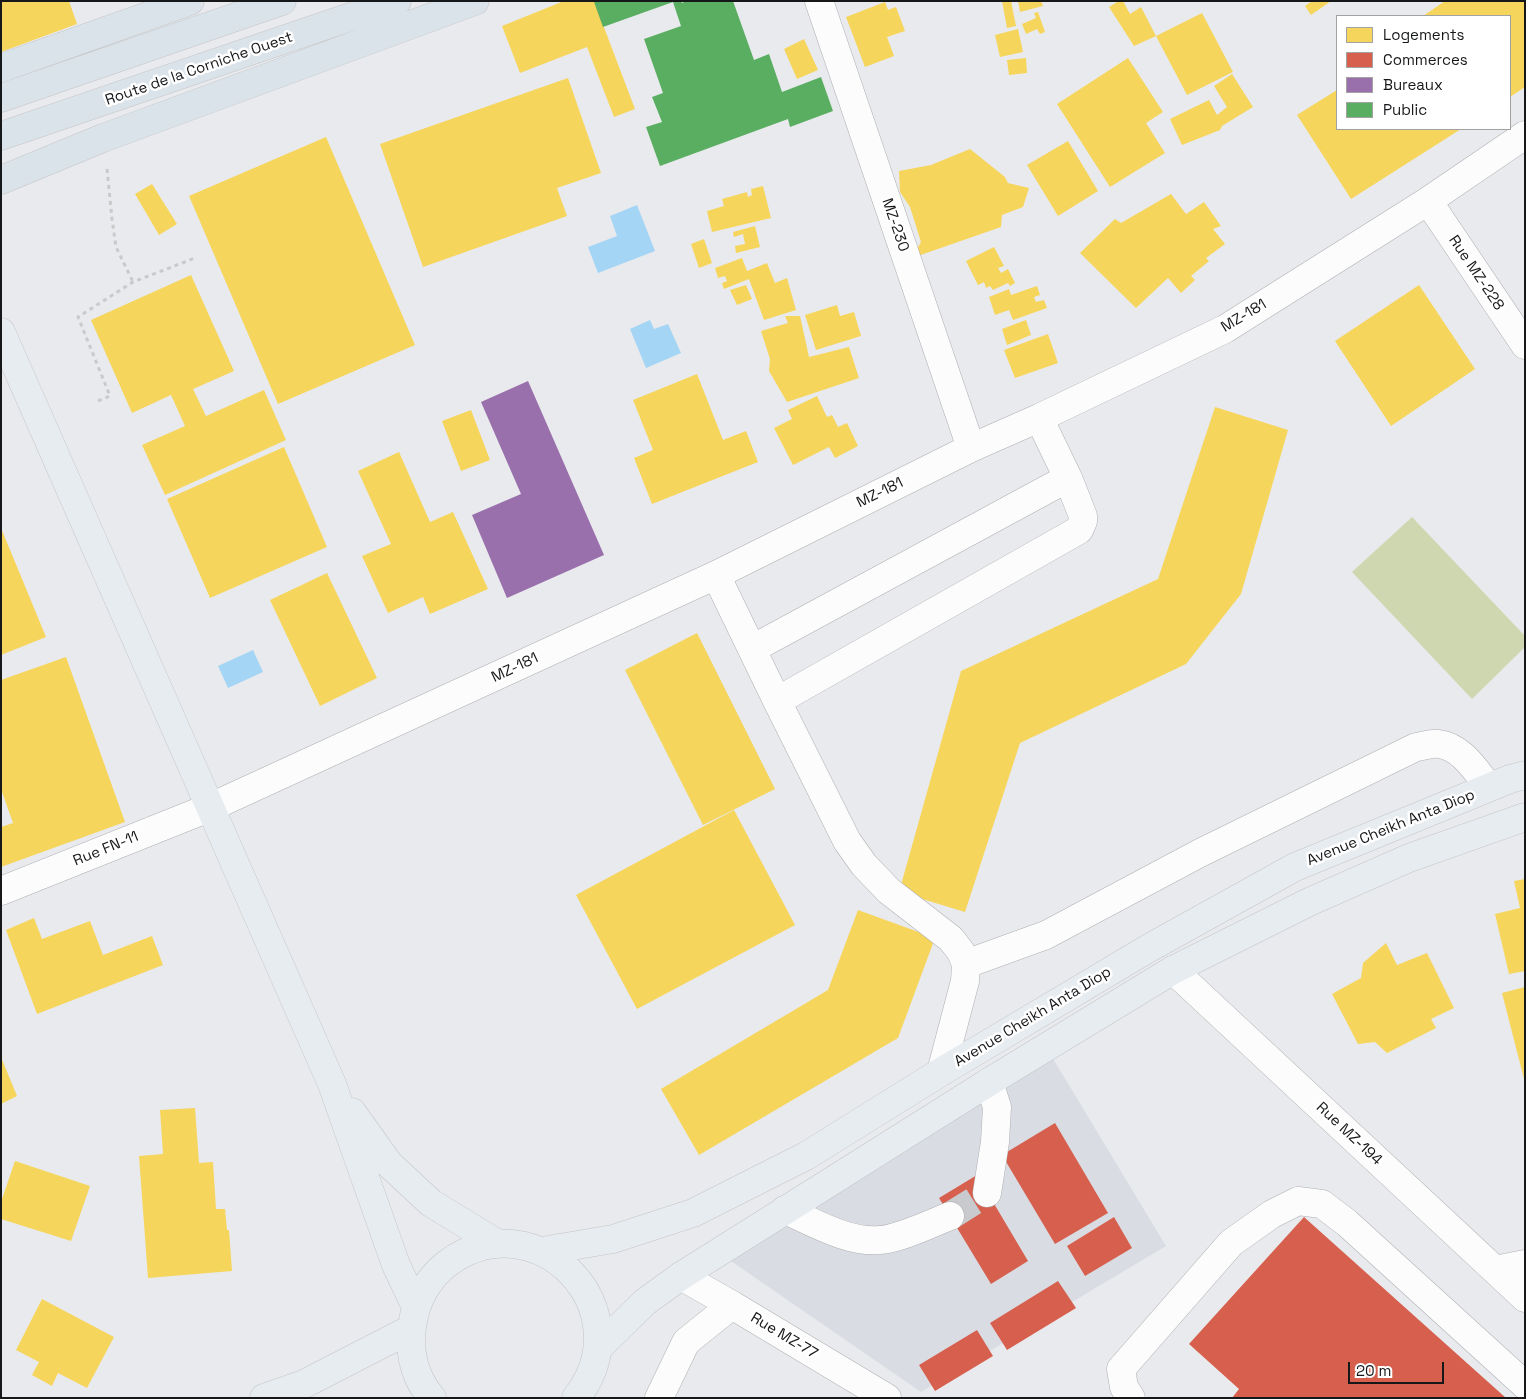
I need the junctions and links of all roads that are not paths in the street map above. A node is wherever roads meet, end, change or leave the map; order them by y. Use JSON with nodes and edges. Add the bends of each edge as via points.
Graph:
{"nodes":[{"id":1,"x":190,"y":1,"type":"edge"},
{"id":2,"x":282,"y":1,"type":"edge"},
{"id":3,"x":397,"y":1,"type":"edge"},
{"id":4,"x":474,"y":1,"type":"edge"},
{"id":5,"x":819,"y":1,"type":"edge"},
{"id":6,"x":1,"y":68,"type":"edge"},
{"id":7,"x":1,"y":98,"type":"edge"},
{"id":8,"x":1525,"y":135,"type":"edge"},
{"id":9,"x":1,"y":136,"type":"edge"},
{"id":10,"x":1,"y":180,"type":"edge"},
{"id":11,"x":1428,"y":201,"type":"junction"},
{"id":12,"x":1,"y":332,"type":"edge"},
{"id":13,"x":1525,"y":345,"type":"edge"},
{"id":14,"x":1039,"y":418,"type":"junction"},
{"id":15,"x":971,"y":448,"type":"junction"},
{"id":16,"x":1068,"y":478,"type":"junction"},
{"id":17,"x":716,"y":575,"type":"junction"},
{"id":18,"x":752,"y":649,"type":"junction"},
{"id":19,"x":777,"y":701,"type":"junction"},
{"id":20,"x":1525,"y":774,"type":"edge"},
{"id":21,"x":1489,"y":787,"type":"junction"},
{"id":22,"x":211,"y":807,"type":"junction"},
{"id":23,"x":1525,"y":817,"type":"edge"},
{"id":24,"x":1,"y":891,"type":"edge"},
{"id":25,"x":966,"y":964,"type":"junction"},
{"id":26,"x":1174,"y":970,"type":"junction"},
{"id":27,"x":941,"y":1072,"type":"junction"},
{"id":28,"x":990,"y":1082,"type":"junction"},
{"id":29,"x":332,"y":1084,"type":"junction"},
{"id":30,"x":987,"y":1193,"type":"dead end"},
{"id":31,"x":785,"y":1210,"type":"junction"},
{"id":32,"x":950,"y":1216,"type":"tunnel mouth"},
{"id":33,"x":498,"y":1244,"type":"junction"},
{"id":34,"x":542,"y":1252,"type":"junction"},
{"id":35,"x":1525,"y":1264,"type":"edge"},
{"id":36,"x":1495,"y":1270,"type":"junction"},
{"id":37,"x":681,"y":1276,"type":"junction"},
{"id":38,"x":1525,"y":1298,"type":"edge"},
{"id":39,"x":732,"y":1305,"type":"junction"},
{"id":40,"x":413,"y":1318,"type":"junction"},
{"id":41,"x":598,"y":1348,"type":"junction"},
{"id":42,"x":1525,"y":1385,"type":"edge"},
{"id":43,"x":581,"y":1394,"type":"edge"},
{"id":44,"x":264,"y":1398,"type":"edge"},
{"id":45,"x":432,"y":1398,"type":"edge"},
{"id":46,"x":659,"y":1398,"type":"edge"},
{"id":47,"x":887,"y":1398,"type":"edge"},
{"id":48,"x":1131,"y":1398,"type":"edge"}],
"edges":[{"from":1,"to":6,"type":"highway"},
{"from":2,"to":7,"type":"highway"},
{"from":3,"to":9,"type":"highway","name":"Route de la Corniche Ouest"},
{"from":4,"to":10,"type":"highway","via":[[103,138]]},
{"from":5,"to":15,"type":"street","name":"MZ-230"},
{"from":8,"to":11,"type":"street","name":"MZ-181"},
{"from":11,"to":13,"type":"street","name":"Rue MZ-228"},
{"from":11,"to":14,"type":"street","name":"MZ-181","via":[[1225,329]]},
{"from":12,"to":22,"type":"main road"},
{"from":14,"to":15,"type":"street","name":"MZ-181"},
{"from":14,"to":16,"type":"street"},
{"from":15,"to":17,"type":"street","name":"MZ-181"},
{"from":16,"to":18,"type":"street"},
{"from":16,"to":19,"type":"street","via":[[1083,516],[1079,530]]},
{"from":17,"to":18,"type":"street"},
{"from":17,"to":22,"type":"street","name":"MZ-181"},
{"from":18,"to":19,"type":"street"},
{"from":19,"to":25,"type":"street","via":[[847,841],[864,865],[889,891],[951,939]]},
{"from":20,"to":21,"type":"main road","name":"Avenue Cheikh Anta Diop"},
{"from":21,"to":25,"type":"street","via":[[1456,751],[1439,744],[1416,747],[1200,853],[1046,935]]},
{"from":21,"to":27,"type":"main road","name":"Avenue Cheikh Anta Diop","via":[[1295,867],[1149,948]]},
{"from":22,"to":24,"type":"street","name":"Rue FN-11"},
{"from":22,"to":29,"type":"main road"},
{"from":23,"to":26,"type":"main road","via":[[1409,858],[1309,902]]},
{"from":25,"to":27,"type":"street","via":[[965,981]]},
{"from":26,"to":28,"type":"main road"},
{"from":26,"to":36,"type":"street","name":"Rue MZ-194"},
{"from":27,"to":34,"type":"main road","name":"Avenue Cheikh Anta Diop","via":[[806,1156],[693,1213],[613,1239]]},
{"from":28,"to":30,"type":"street","via":[[997,1107]]},
{"from":28,"to":31,"type":"main road"},
{"from":29,"to":33,"type":"main road","via":[[389,1164],[431,1203]]},
{"from":29,"to":40,"type":"main road"},
{"from":31,"to":32,"type":"street","via":[[849,1237],[881,1240]]},
{"from":31,"to":37,"type":"main road"},
{"from":33,"to":34,"type":"main road"},
{"from":33,"to":40,"type":"main road","via":[[477,1248],[439,1270],[425,1287]]},
{"from":34,"to":41,"type":"main road","via":[[568,1269],[591,1301],[597,1324]]},
{"from":35,"to":36,"type":"street"},
{"from":36,"to":38,"type":"street","name":"Rue MZ-194"},
{"from":37,"to":39,"type":"street","name":"Rue MZ-77"},
{"from":37,"to":41,"type":"main road","via":[[645,1302]]},
{"from":39,"to":46,"type":"street","via":[[686,1342]]},
{"from":39,"to":47,"type":"street","name":"Rue MZ-77"},
{"from":40,"to":44,"type":"main road","via":[[304,1384]]},
{"from":40,"to":45,"type":"main road","via":[[411,1350],[416,1371]]},
{"from":41,"to":43,"type":"main road"},
{"from":42,"to":48,"type":"street","via":[[1347,1223],[1322,1204],[1298,1201],[1272,1214],[1231,1243],[1121,1369],[1124,1387]]}]}
